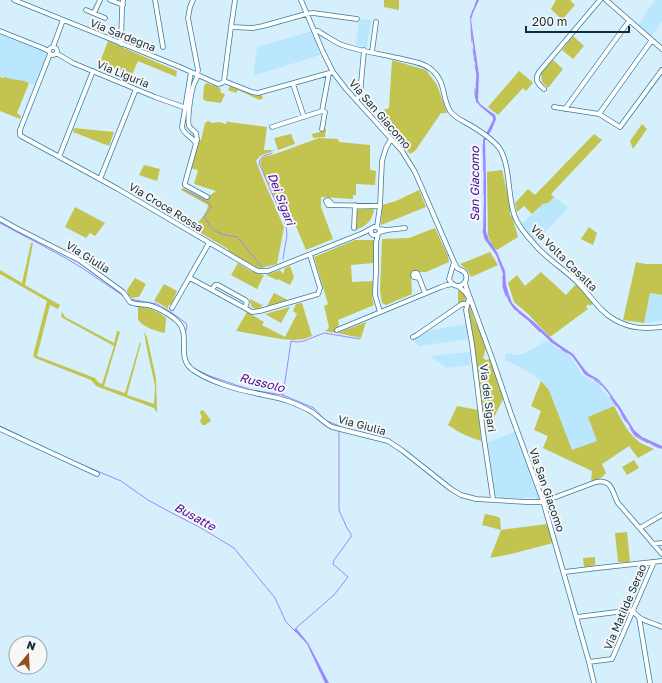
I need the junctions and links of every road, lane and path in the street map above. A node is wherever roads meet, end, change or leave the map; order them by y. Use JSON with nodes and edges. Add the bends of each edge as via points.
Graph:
{"nodes":[{"id":1,"x":14,"y":0,"type":"edge"},
{"id":2,"x":100,"y":0,"type":"edge"},
{"id":3,"x":110,"y":0,"type":"edge"},
{"id":4,"x":123,"y":0,"type":"edge"},
{"id":5,"x":155,"y":0,"type":"edge"},
{"id":6,"x":193,"y":0,"type":"edge"},
{"id":7,"x":235,"y":0,"type":"edge"},
{"id":8,"x":301,"y":0,"type":"edge"},
{"id":9,"x":600,"y":0,"type":"edge"},
{"id":10,"x":606,"y":0,"type":"edge"},
{"id":11,"x":123,"y":5,"type":"junction"},
{"id":12,"x":86,"y":10,"type":"dead end"},
{"id":13,"x":94,"y":13,"type":"junction"},
{"id":14,"x":306,"y":14,"type":"junction"},
{"id":15,"x":105,"y":18,"type":"dead end"},
{"id":16,"x":357,"y":19,"type":"dead end"},
{"id":17,"x":63,"y":20,"type":"junction"},
{"id":18,"x":629,"y":21,"type":"junction"},
{"id":19,"x":376,"y":22,"type":"dead end"},
{"id":20,"x":231,"y":26,"type":"junction"},
{"id":21,"x":0,"y":31,"type":"edge"},
{"id":22,"x":314,"y":31,"type":"junction"},
{"id":23,"x":652,"y":40,"type":"junction"},
{"id":24,"x":662,"y":41,"type":"edge"},
{"id":25,"x":121,"y":44,"type":"junction"},
{"id":26,"x":658,"y":46,"type":"junction"},
{"id":27,"x":53,"y":47,"type":"junction"},
{"id":28,"x":164,"y":47,"type":"dead end"},
{"id":29,"x":662,"y":49,"type":"edge"},
{"id":30,"x":364,"y":50,"type":"junction"},
{"id":31,"x":372,"y":52,"type":"junction"},
{"id":32,"x":49,"y":53,"type":"junction"},
{"id":33,"x":56,"y":53,"type":"junction"},
{"id":34,"x":662,"y":70,"type":"edge"},
{"id":35,"x":93,"y":72,"type":"junction"},
{"id":36,"x":191,"y":72,"type":"junction"},
{"id":37,"x":331,"y":72,"type":"junction"},
{"id":38,"x":198,"y":75,"type":"junction"},
{"id":39,"x":224,"y":81,"type":"junction"},
{"id":40,"x":293,"y":84,"type":"junction"},
{"id":41,"x":136,"y":89,"type":"junction"},
{"id":42,"x":544,"y":89,"type":"dead end"},
{"id":43,"x":356,"y":100,"type":"junction"},
{"id":44,"x":554,"y":107,"type":"dead end"},
{"id":45,"x":187,"y":108,"type":"junction"},
{"id":46,"x":565,"y":109,"type":"junction"},
{"id":47,"x":322,"y":111,"type":"junction"},
{"id":48,"x":599,"y":114,"type":"junction"},
{"id":49,"x":304,"y":117,"type":"junction"},
{"id":50,"x":272,"y":127,"type":"dead end"},
{"id":51,"x":190,"y":128,"type":"junction"},
{"id":52,"x":322,"y":129,"type":"dead end"},
{"id":53,"x":185,"y":134,"type":"junction"},
{"id":54,"x":391,"y":139,"type":"junction"},
{"id":55,"x":196,"y":145,"type":"junction"},
{"id":56,"x":59,"y":157,"type":"junction"},
{"id":57,"x":100,"y":178,"type":"junction"},
{"id":58,"x":207,"y":197,"type":"dead end"},
{"id":59,"x":333,"y":204,"type":"dead end"},
{"id":60,"x":354,"y":206,"type":"junction"},
{"id":61,"x":380,"y":206,"type":"junction"},
{"id":62,"x":0,"y":219,"type":"edge"},
{"id":63,"x":354,"y":228,"type":"dead end"},
{"id":64,"x":405,"y":228,"type":"dead end"},
{"id":65,"x":375,"y":231,"type":"junction"},
{"id":66,"x":209,"y":243,"type":"junction"},
{"id":67,"x":310,"y":255,"type":"junction"},
{"id":68,"x":454,"y":262,"type":"junction"},
{"id":69,"x":460,"y":269,"type":"junction"},
{"id":70,"x":452,"y":272,"type":"junction"},
{"id":71,"x":190,"y":278,"type":"junction"},
{"id":72,"x":419,"y":278,"type":"dead end"},
{"id":73,"x":449,"y":278,"type":"junction"},
{"id":74,"x":465,"y":282,"type":"junction"},
{"id":75,"x":455,"y":285,"type":"junction"},
{"id":76,"x":441,"y":287,"type":"junction"},
{"id":77,"x":212,"y":290,"type":"junction"},
{"id":78,"x":425,"y":293,"type":"junction"},
{"id":79,"x":468,"y":298,"type":"junction"},
{"id":80,"x":467,"y":304,"type":"junction"},
{"id":81,"x":473,"y":306,"type":"junction"},
{"id":82,"x":172,"y":308,"type":"dead end"},
{"id":83,"x":245,"y":308,"type":"junction"},
{"id":84,"x":380,"y":312,"type":"junction"},
{"id":85,"x":662,"y":327,"type":"edge"},
{"id":86,"x":337,"y":330,"type":"dead end"},
{"id":87,"x":413,"y":337,"type":"dead end"},
{"id":88,"x":0,"y":430,"type":"edge"},
{"id":89,"x":97,"y":474,"type":"dead end"},
{"id":90,"x":493,"y":500,"type":"junction"},
{"id":91,"x":543,"y":501,"type":"junction"},
{"id":92,"x":662,"y":514,"type":"edge"},
{"id":93,"x":640,"y":528,"type":"junction"},
{"id":94,"x":662,"y":543,"type":"edge"},
{"id":95,"x":653,"y":544,"type":"junction"},
{"id":96,"x":662,"y":554,"type":"edge"},
{"id":97,"x":662,"y":561,"type":"edge"},
{"id":98,"x":654,"y":562,"type":"junction"},
{"id":99,"x":564,"y":572,"type":"junction"},
{"id":100,"x":633,"y":610,"type":"junction"},
{"id":101,"x":577,"y":617,"type":"junction"},
{"id":102,"x":639,"y":617,"type":"junction"},
{"id":103,"x":662,"y":627,"type":"edge"},
{"id":104,"x":589,"y":662,"type":"junction"},
{"id":105,"x":594,"y":683,"type":"edge"},
{"id":106,"x":650,"y":683,"type":"edge"}],
"edges":[{"from":1,"to":17,"type":"street","name":"Via Sardegna"},
{"from":2,"to":13,"type":"street"},
{"from":3,"to":11,"type":"street"},
{"from":4,"to":11,"type":"street"},
{"from":5,"to":28,"type":"street"},
{"from":6,"to":38,"type":"street","via":[[188,18]]},
{"from":7,"to":20,"type":"street"},
{"from":8,"to":14,"type":"street","name":"Via San Giacomo"},
{"from":9,"to":42,"type":"street","via":[[537,75],[538,84]]},
{"from":10,"to":18,"type":"street"},
{"from":11,"to":25,"type":"street"},
{"from":12,"to":13,"type":"street"},
{"from":13,"to":15,"type":"street"},
{"from":14,"to":16,"type":"street"},
{"from":14,"to":20,"type":"street","via":[[253,28]]},
{"from":14,"to":22,"type":"street","name":"Via San Giacomo"},
{"from":17,"to":25,"type":"street","name":"Via Sardegna"},
{"from":17,"to":27,"type":"street"},
{"from":18,"to":23,"type":"street"},
{"from":18,"to":46,"type":"street"},
{"from":19,"to":31,"type":"street"},
{"from":20,"to":39,"type":"street"},
{"from":21,"to":32,"type":"street"},
{"from":22,"to":30,"type":"street","name":"Via Volta Casalta","via":[[342,44]]},
{"from":22,"to":37,"type":"street","name":"Via San Giacomo"},
{"from":23,"to":26,"type":"street"},
{"from":23,"to":48,"type":"street"},
{"from":24,"to":26,"type":"street"},
{"from":25,"to":36,"type":"street","name":"Via Sardegna"},
{"from":26,"to":29,"type":"street"},
{"from":27,"to":32,"type":"street"},
{"from":27,"to":33,"type":"street"},
{"from":30,"to":31,"type":"street","name":"Via Volta Casalta"},
{"from":30,"to":43,"type":"street","via":[[360,95]]},
{"from":31,"to":85,"type":"street","name":"Via Volta Casalta","via":[[421,64],[431,69],[442,83],[452,113],[494,141],[503,155],[511,202],[518,224],[538,247],[580,284],[606,314],[632,327]]},
{"from":32,"to":33,"type":"street"},
{"from":32,"to":56,"type":"street","name":"Via Croce Rossa","via":[[20,135]]},
{"from":33,"to":35,"type":"street","name":"Via Liguria"},
{"from":34,"to":48,"type":"street","via":[[620,128]]},
{"from":35,"to":41,"type":"street","name":"Via Liguria"},
{"from":35,"to":56,"type":"street"},
{"from":36,"to":38,"type":"street","name":"Via Sardegna"},
{"from":36,"to":45,"type":"street"},
{"from":37,"to":40,"type":"street"},
{"from":37,"to":43,"type":"street","name":"Via San Giacomo"},
{"from":37,"to":47,"type":"street"},
{"from":38,"to":39,"type":"street","name":"Via Sardegna","via":[[218,84]]},
{"from":38,"to":45,"type":"street"},
{"from":39,"to":40,"type":"street","via":[[258,93]]},
{"from":40,"to":49,"type":"street"},
{"from":41,"to":45,"type":"street","name":"Via Liguria"},
{"from":41,"to":57,"type":"street"},
{"from":43,"to":54,"type":"street","name":"Via San Giacomo"},
{"from":44,"to":46,"type":"street"},
{"from":45,"to":51,"type":"street"},
{"from":45,"to":53,"type":"street","via":[[182,127]]},
{"from":46,"to":48,"type":"street"},
{"from":47,"to":49,"type":"street"},
{"from":47,"to":52,"type":"street","via":[[325,112]]},
{"from":49,"to":50,"type":"street"},
{"from":51,"to":53,"type":"street"},
{"from":51,"to":55,"type":"street","via":[[196,133]]},
{"from":53,"to":55,"type":"street","via":[[194,140]]},
{"from":54,"to":61,"type":"street","via":[[382,161]]},
{"from":54,"to":68,"type":"street","name":"Via San Giacomo","via":[[415,172]]},
{"from":55,"to":58,"type":"street","via":[[185,185]]},
{"from":56,"to":57,"type":"street","name":"Via Croce Rossa"},
{"from":57,"to":66,"type":"street","name":"Via Croce Rossa"},
{"from":59,"to":60,"type":"street"},
{"from":60,"to":61,"type":"street"},
{"from":60,"to":63,"type":"street"},
{"from":61,"to":65,"type":"street"},
{"from":62,"to":90,"type":"street","name":"Via Giulia","via":[[79,260],[118,288],[133,303],[155,307],[178,322],[184,330],[185,361],[194,371],[236,388],[297,404],[314,413],[325,423],[382,439],[393,444],[461,495]]},
{"from":64,"to":65,"type":"street"},
{"from":65,"to":67,"type":"street","name":"Via Croce Rossa","via":[[363,233]]},
{"from":65,"to":84,"type":"street","via":[[375,295]]},
{"from":66,"to":67,"type":"street","name":"Via Croce Rossa","via":[[258,271],[268,271]]},
{"from":66,"to":71,"type":"street"},
{"from":67,"to":83,"type":"street","via":[[320,288],[318,294],[260,311],[252,312]]},
{"from":68,"to":69,"type":"street","name":"Via San Giacomo"},
{"from":68,"to":70,"type":"street"},
{"from":69,"to":70,"type":"street"},
{"from":69,"to":74,"type":"street","via":[[466,276]]},
{"from":70,"to":73,"type":"street"},
{"from":71,"to":77,"type":"street"},
{"from":71,"to":82,"type":"street"},
{"from":72,"to":78,"type":"street"},
{"from":73,"to":75,"type":"street"},
{"from":73,"to":76,"type":"street"},
{"from":74,"to":75,"type":"street","via":[[462,285]]},
{"from":74,"to":81,"type":"street","name":"Via San Giacomo"},
{"from":75,"to":76,"type":"street"},
{"from":75,"to":79,"type":"street","name":"Via San Giacomo","via":[[465,292]]},
{"from":76,"to":78,"type":"street"},
{"from":77,"to":83,"type":"street"},
{"from":77,"to":83,"type":"street","via":[[214,285],[218,285],[245,300]]},
{"from":78,"to":84,"type":"street"},
{"from":79,"to":80,"type":"street","name":"Via dei Sigari"},
{"from":79,"to":81,"type":"street","name":"Via San Giacomo"},
{"from":80,"to":87,"type":"street","via":[[462,304]]},
{"from":80,"to":90,"type":"street","name":"Via dei Sigari"},
{"from":81,"to":91,"type":"street","name":"Via San Giacomo"},
{"from":84,"to":86,"type":"street"},
{"from":88,"to":89,"type":"street"},
{"from":90,"to":91,"type":"street","name":"Via Giulia"},
{"from":91,"to":93,"type":"street","name":"Via Giulia","via":[[601,481],[610,486],[618,503]]},
{"from":91,"to":99,"type":"street","name":"Via San Giacomo"},
{"from":92,"to":93,"type":"street"},
{"from":93,"to":95,"type":"street","name":"Via Giulia"},
{"from":94,"to":95,"type":"street"},
{"from":95,"to":96,"type":"street","name":"Via Giulia"},
{"from":97,"to":98,"type":"street"},
{"from":98,"to":99,"type":"street"},
{"from":98,"to":100,"type":"street","name":"Via Matilde Serao"},
{"from":99,"to":101,"type":"street","name":"Via San Giacomo"},
{"from":100,"to":101,"type":"street"},
{"from":100,"to":102,"type":"street"},
{"from":100,"to":104,"type":"street","name":"Via Matilde Serao","via":[[612,659]]},
{"from":101,"to":104,"type":"street","name":"Via San Giacomo"},
{"from":102,"to":103,"type":"street"},
{"from":102,"to":106,"type":"street"},
{"from":104,"to":105,"type":"street","name":"Via San Giacomo"}]}
